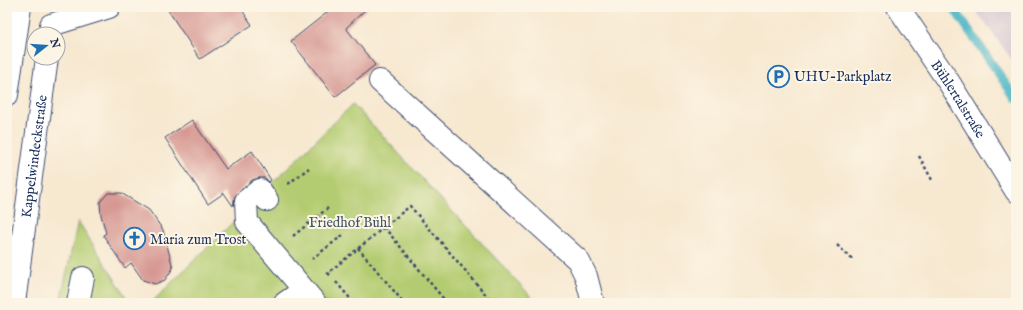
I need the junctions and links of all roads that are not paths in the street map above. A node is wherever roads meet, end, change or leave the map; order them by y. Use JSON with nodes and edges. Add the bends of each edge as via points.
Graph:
{"nodes":[{"id":1,"x":20,"y":7,"type":"edge"},
{"id":2,"x":109,"y":7,"type":"edge"},
{"id":3,"x":898,"y":7,"type":"edge"},
{"id":4,"x":52,"y":22,"type":"edge"},
{"id":5,"x":46,"y":66,"type":"edge"},
{"id":6,"x":380,"y":81,"type":"dead end"},
{"id":7,"x":7,"y":95,"type":"edge"},
{"id":8,"x":1016,"y":191,"type":"edge"},
{"id":9,"x":267,"y":200,"type":"road end"},
{"id":10,"x":84,"y":278,"type":"dead end"},
{"id":11,"x":310,"y":297,"type":"edge"},
{"id":12,"x":14,"y":303,"type":"edge"},
{"id":13,"x":78,"y":303,"type":"edge"},
{"id":14,"x":285,"y":303,"type":"edge"},
{"id":15,"x":594,"y":303,"type":"edge"}],
"edges":[{"from":1,"to":7,"type":"street"},
{"from":2,"to":4,"type":"street"},
{"from":3,"to":8,"type":"street","name":"Bühlertalstraße","via":[[950,84]]},
{"from":5,"to":12,"type":"street","name":"Kappelwindeckstraße"},
{"from":6,"to":15,"type":"street","via":[[578,260]]},
{"from":9,"to":11,"type":"street","via":[[260,190],[246,201],[246,222]]},
{"from":10,"to":13,"type":"street"},
{"from":11,"to":14,"type":"street"}]}
